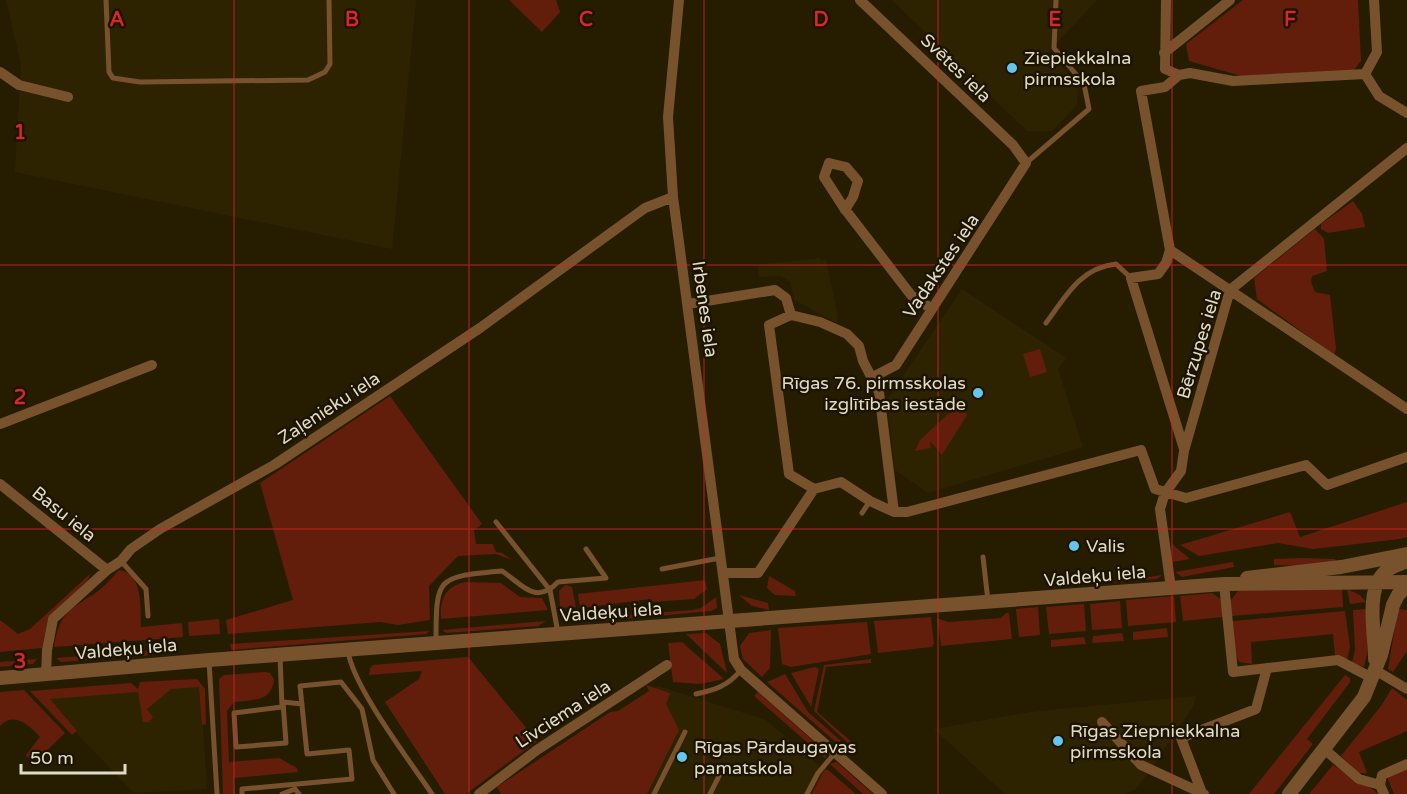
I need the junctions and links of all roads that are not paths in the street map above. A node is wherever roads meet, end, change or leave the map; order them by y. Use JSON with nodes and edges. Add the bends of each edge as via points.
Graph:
{"nodes":[{"id":1,"x":106,"y":0,"type":"edge"},
{"id":2,"x":329,"y":0,"type":"edge"},
{"id":3,"x":679,"y":0,"type":"edge"},
{"id":4,"x":860,"y":0,"type":"edge"},
{"id":5,"x":1056,"y":0,"type":"edge"},
{"id":6,"x":1166,"y":0,"type":"edge"},
{"id":7,"x":1230,"y":0,"type":"edge"},
{"id":8,"x":1374,"y":0,"type":"edge"},
{"id":9,"x":1164,"y":53,"type":"junction"},
{"id":10,"x":0,"y":72,"type":"edge"},
{"id":11,"x":1365,"y":74,"type":"junction"},
{"id":12,"x":1179,"y":75,"type":"junction"},
{"id":13,"x":68,"y":97,"type":"dead end"},
{"id":14,"x":1407,"y":113,"type":"edge"},
{"id":15,"x":1407,"y":148,"type":"edge"},
{"id":16,"x":1026,"y":163,"type":"junction"},
{"id":17,"x":673,"y":197,"type":"junction"},
{"id":18,"x":845,"y":210,"type":"dead end"},
{"id":19,"x":1170,"y":250,"type":"junction"},
{"id":20,"x":1131,"y":278,"type":"junction"},
{"id":21,"x":1230,"y":290,"type":"junction"},
{"id":22,"x":688,"y":304,"type":"junction"},
{"id":23,"x":932,"y":309,"type":"junction"},
{"id":24,"x":791,"y":315,"type":"junction"},
{"id":25,"x":1046,"y":323,"type":"dead end"},
{"id":26,"x":152,"y":365,"type":"dead end"},
{"id":27,"x":873,"y":377,"type":"junction"},
{"id":28,"x":1407,"y":409,"type":"edge"},
{"id":29,"x":0,"y":424,"type":"edge"},
{"id":30,"x":1184,"y":451,"type":"junction"},
{"id":31,"x":1407,"y":457,"type":"edge"},
{"id":32,"x":0,"y":484,"type":"edge"},
{"id":33,"x":814,"y":489,"type":"junction"},
{"id":34,"x":1165,"y":493,"type":"junction"},
{"id":35,"x":870,"y":501,"type":"junction"},
{"id":36,"x":894,"y":512,"type":"junction"},
{"id":37,"x":862,"y":513,"type":"dead end"},
{"id":38,"x":496,"y":522,"type":"dead end"},
{"id":39,"x":586,"y":549,"type":"dead end"},
{"id":40,"x":1407,"y":554,"type":"edge"},
{"id":41,"x":983,"y":557,"type":"dead end"},
{"id":42,"x":722,"y":558,"type":"junction"},
{"id":43,"x":121,"y":561,"type":"junction"},
{"id":44,"x":1407,"y":561,"type":"edge"},
{"id":45,"x":662,"y":569,"type":"dead end"},
{"id":46,"x":107,"y":570,"type":"junction"},
{"id":47,"x":724,"y":573,"type":"junction"},
{"id":48,"x":1378,"y":582,"type":"junction"},
{"id":49,"x":1224,"y":584,"type":"junction"},
{"id":50,"x":1407,"y":584,"type":"edge"},
{"id":51,"x":1171,"y":588,"type":"junction"},
{"id":52,"x":550,"y":590,"type":"junction"},
{"id":53,"x":988,"y":603,"type":"junction"},
{"id":54,"x":148,"y":616,"type":"dead end"},
{"id":55,"x":729,"y":622,"type":"junction"},
{"id":56,"x":558,"y":634,"type":"junction"},
{"id":57,"x":436,"y":643,"type":"junction"},
{"id":58,"x":348,"y":650,"type":"junction"},
{"id":59,"x":280,"y":655,"type":"junction"},
{"id":60,"x":209,"y":660,"type":"junction"},
{"id":61,"x":668,"y":664,"type":"dead end"},
{"id":62,"x":1267,"y":668,"type":"junction"},
{"id":63,"x":741,"y":670,"type":"junction"},
{"id":64,"x":46,"y":674,"type":"junction"},
{"id":65,"x":1374,"y":674,"type":"junction"},
{"id":66,"x":0,"y":678,"type":"edge"},
{"id":67,"x":1407,"y":689,"type":"edge"},
{"id":68,"x":696,"y":694,"type":"dead end"},
{"id":69,"x":283,"y":702,"type":"junction"},
{"id":70,"x":302,"y":704,"type":"junction"},
{"id":71,"x":1102,"y":722,"type":"dead end"},
{"id":72,"x":685,"y":732,"type":"dead end"},
{"id":73,"x":1323,"y":748,"type":"junction"},
{"id":74,"x":835,"y":753,"type":"junction"},
{"id":75,"x":1407,"y":765,"type":"edge"},
{"id":76,"x":721,"y":772,"type":"dead end"},
{"id":77,"x":1382,"y":789,"type":"edge"},
{"id":78,"x":217,"y":794,"type":"edge"},
{"id":79,"x":242,"y":794,"type":"edge"},
{"id":80,"x":282,"y":794,"type":"edge"},
{"id":81,"x":299,"y":794,"type":"edge"},
{"id":82,"x":393,"y":794,"type":"edge"},
{"id":83,"x":432,"y":794,"type":"edge"},
{"id":84,"x":479,"y":794,"type":"edge"},
{"id":85,"x":654,"y":794,"type":"edge"},
{"id":86,"x":710,"y":794,"type":"edge"},
{"id":87,"x":807,"y":794,"type":"edge"},
{"id":88,"x":882,"y":794,"type":"edge"},
{"id":89,"x":1202,"y":794,"type":"edge"},
{"id":90,"x":1288,"y":794,"type":"edge"}],
"edges":[{"from":1,"to":2,"type":"lane","via":[[109,72],[113,78],[140,82],[319,77],[330,64]]},
{"from":3,"to":17,"type":"street","name":"Irbenes iela","via":[[668,117]]},
{"from":4,"to":16,"type":"street","name":"Svētes iela","via":[[1013,145]]},
{"from":5,"to":16,"type":"lane","via":[[1053,48],[1084,84],[1089,109]]},
{"from":6,"to":9,"type":"street"},
{"from":7,"to":9,"type":"street"},
{"from":8,"to":11,"type":"street","via":[[1377,52]]},
{"from":9,"to":12,"type":"street","via":[[1165,69]]},
{"from":10,"to":13,"type":"street","via":[[19,85]]},
{"from":11,"to":12,"type":"street","via":[[1235,81],[1190,73]]},
{"from":11,"to":14,"type":"street","via":[[1379,96]]},
{"from":12,"to":19,"type":"street","via":[[1165,87],[1141,91]]},
{"from":15,"to":21,"type":"street","name":"Bērzupes iela"},
{"from":16,"to":23,"type":"street","name":"Vadakstes iela"},
{"from":17,"to":22,"type":"street","name":"Irbenes iela"},
{"from":17,"to":43,"type":"street","name":"Zaļenieku iela","via":[[645,208],[470,335],[274,465],[160,529]]},
{"from":18,"to":23,"type":"street","via":[[911,296]]},
{"from":19,"to":20,"type":"street","via":[[1158,274]]},
{"from":19,"to":21,"type":"street"},
{"from":20,"to":25,"type":"lane","via":[[1116,264],[1099,266],[1078,279]]},
{"from":20,"to":30,"type":"street"},
{"from":21,"to":28,"type":"street"},
{"from":21,"to":30,"type":"street","name":"Bērzupes iela"},
{"from":22,"to":24,"type":"street","via":[[775,290],[786,298]]},
{"from":22,"to":42,"type":"street","name":"Irbenes iela"},
{"from":23,"to":27,"type":"street","name":"Vadakstes iela","via":[[896,364]]},
{"from":24,"to":27,"type":"street","via":[[847,334],[859,346]]},
{"from":24,"to":33,"type":"street","via":[[769,325],[789,474]]},
{"from":26,"to":29,"type":"street"},
{"from":27,"to":36,"type":"street","via":[[879,392]]},
{"from":30,"to":34,"type":"street","name":"Bērzupes iela","via":[[1181,471]]},
{"from":31,"to":34,"type":"street","via":[[1327,485],[1306,465],[1186,498]]},
{"from":32,"to":46,"type":"street","name":"Basu iela"},
{"from":33,"to":35,"type":"street","via":[[841,482]]},
{"from":33,"to":47,"type":"street","via":[[758,573]]},
{"from":34,"to":36,"type":"street","via":[[1155,489],[1141,450],[907,512]]},
{"from":34,"to":51,"type":"street","name":"Bērzupes iela","via":[[1160,509]]},
{"from":35,"to":36,"type":"street"},
{"from":35,"to":37,"type":"lane"},
{"from":38,"to":52,"type":"lane"},
{"from":39,"to":52,"type":"lane","via":[[606,578],[558,582]]},
{"from":40,"to":49,"type":"street","name":"Valdeķu iela"},
{"from":41,"to":53,"type":"lane"},
{"from":42,"to":45,"type":"lane"},
{"from":42,"to":47,"type":"street","name":"Irbenes iela"},
{"from":43,"to":46,"type":"street","name":"Zaļenieku iela"},
{"from":43,"to":54,"type":"lane","via":[[146,589]]},
{"from":44,"to":48,"type":"street","via":[[1390,568]]},
{"from":46,"to":64,"type":"street","name":"Zaļenieku iela","via":[[53,620],[46,650]]},
{"from":47,"to":55,"type":"street","name":"Irbenes iela"},
{"from":48,"to":49,"type":"street","name":"Valdeķu iela"},
{"from":48,"to":50,"type":"street","name":"Valdeķu iela"},
{"from":48,"to":65,"type":"street"},
{"from":49,"to":51,"type":"street","name":"Valdeķu iela"},
{"from":49,"to":62,"type":"street","via":[[1233,672]]},
{"from":50,"to":65,"type":"street","via":[[1393,605]]},
{"from":51,"to":53,"type":"street","name":"Valdeķu iela"},
{"from":52,"to":56,"type":"lane"},
{"from":52,"to":57,"type":"lane","via":[[524,589],[502,571],[461,575],[442,585],[435,600]]},
{"from":53,"to":55,"type":"street","name":"Valdeķu iela"},
{"from":55,"to":56,"type":"street","name":"Valdeķu iela"},
{"from":55,"to":63,"type":"street","name":"Irbenes iela","via":[[734,659]]},
{"from":56,"to":57,"type":"street","name":"Valdeķu iela"},
{"from":57,"to":58,"type":"street","name":"Valdeķu iela"},
{"from":58,"to":59,"type":"street","name":"Valdeķu iela"},
{"from":58,"to":83,"type":"lane","via":[[350,663],[383,722]]},
{"from":59,"to":60,"type":"street","name":"Valdeķu iela"},
{"from":59,"to":69,"type":"lane"},
{"from":60,"to":64,"type":"street","name":"Valdeķu iela"},
{"from":60,"to":78,"type":"lane"},
{"from":61,"to":84,"type":"street","name":"Līvciema iela","via":[[537,750]]},
{"from":62,"to":65,"type":"street","via":[[1338,660]]},
{"from":62,"to":89,"type":"street","via":[[1256,709],[1181,738]]},
{"from":63,"to":68,"type":"lane","via":[[731,682]]},
{"from":63,"to":74,"type":"street"},
{"from":64,"to":66,"type":"street","name":"Valdeķu iela"},
{"from":65,"to":67,"type":"street"},
{"from":65,"to":73,"type":"street","via":[[1364,697]]},
{"from":69,"to":69,"type":"lane","via":[[279,709],[234,713],[236,747],[286,743]]},
{"from":69,"to":70,"type":"lane"},
{"from":70,"to":79,"type":"lane","via":[[307,754],[349,750],[352,779],[242,789]]},
{"from":70,"to":82,"type":"lane","via":[[300,686],[341,682],[362,709],[373,760]]},
{"from":71,"to":89,"type":"street","via":[[1141,765]]},
{"from":72,"to":85,"type":"lane"},
{"from":73,"to":77,"type":"street","via":[[1359,779]]},
{"from":73,"to":90,"type":"street"},
{"from":74,"to":87,"type":"lane"},
{"from":74,"to":88,"type":"street"},
{"from":75,"to":77,"type":"street","via":[[1382,775]]},
{"from":76,"to":86,"type":"lane"},
{"from":80,"to":81,"type":"lane","via":[[295,789]]}]}
